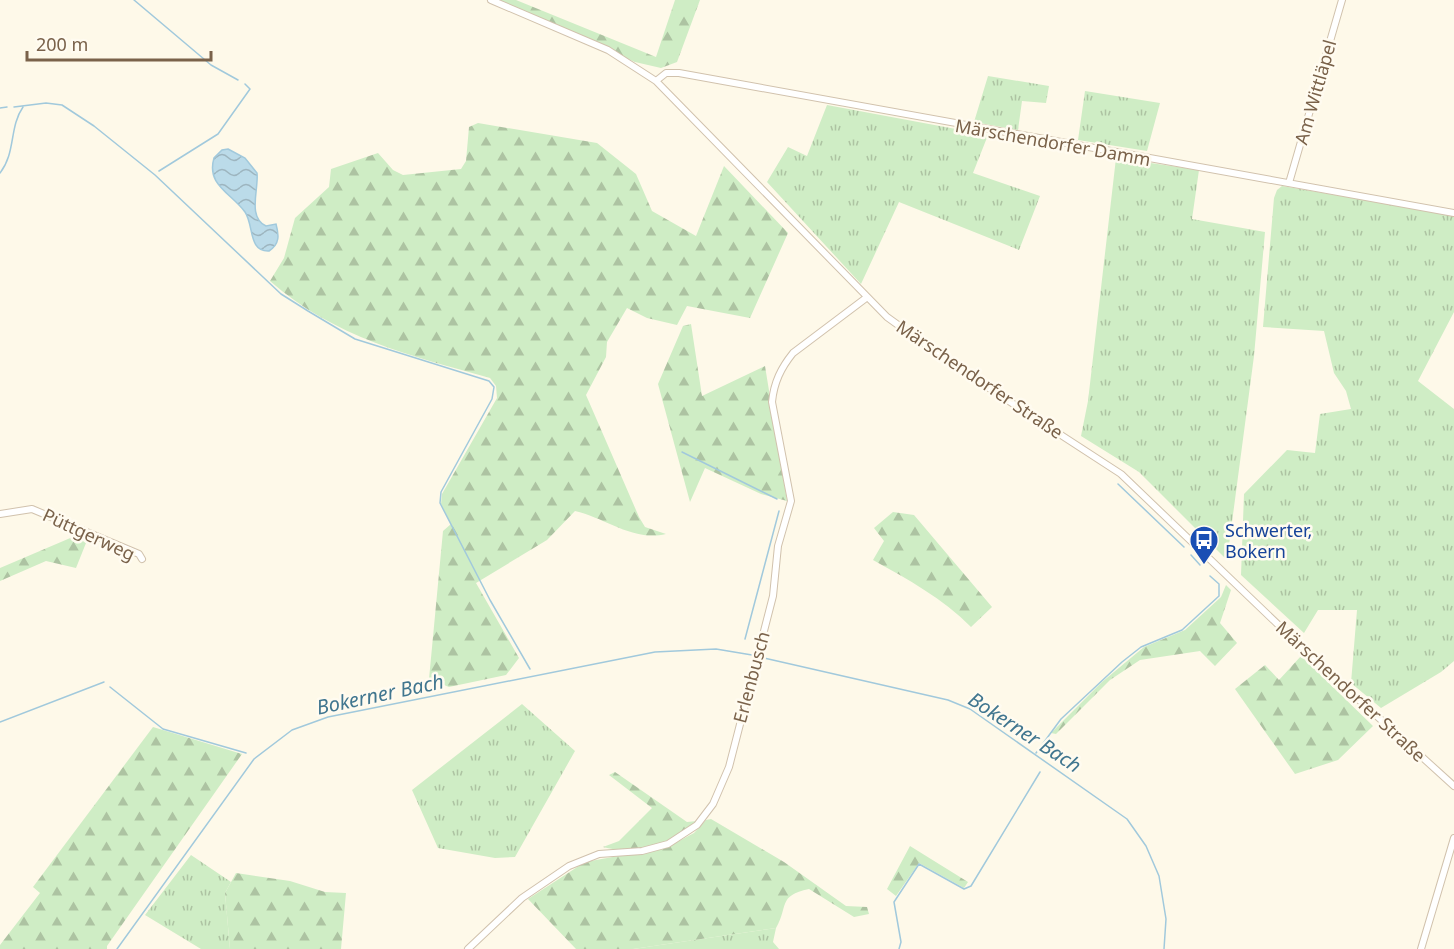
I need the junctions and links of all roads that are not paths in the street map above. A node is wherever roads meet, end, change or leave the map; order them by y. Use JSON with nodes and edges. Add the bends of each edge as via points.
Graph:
{"nodes":[{"id":1,"x":491,"y":0,"type":"edge"},
{"id":2,"x":1342,"y":0,"type":"edge"},
{"id":3,"x":656,"y":81,"type":"junction"},
{"id":4,"x":1289,"y":183,"type":"junction"},
{"id":5,"x":1454,"y":213,"type":"edge"},
{"id":6,"x":866,"y":298,"type":"junction"},
{"id":7,"x":0,"y":514,"type":"edge"},
{"id":8,"x":142,"y":559,"type":"dead end"},
{"id":9,"x":1454,"y":786,"type":"edge"},
{"id":10,"x":1454,"y":838,"type":"edge"},
{"id":11,"x":468,"y":949,"type":"edge"},
{"id":12,"x":1421,"y":949,"type":"edge"}],
"edges":[{"from":1,"to":3,"type":"street","name":"Märschendorfer Straße","via":[[608,50]]},
{"from":2,"to":4,"type":"street","name":"Am Wittläpel"},
{"from":3,"to":4,"type":"street","name":"Märschendorfer Damm","via":[[666,73],[679,73]]},
{"from":3,"to":6,"type":"street","name":"Märschendorfer Straße"},
{"from":4,"to":5,"type":"street","name":"Märschendorfer Damm"},
{"from":6,"to":9,"type":"street","name":"Märschendorfer Straße","via":[[913,337],[1121,474],[1314,659]]},
{"from":6,"to":11,"type":"street","name":"Erlenbusch","via":[[793,353],[773,390],[791,501],[778,546],[773,596],[729,767],[706,815],[687,834],[668,844],[642,851],[599,854],[569,866],[522,898]]},
{"from":7,"to":8,"type":"street","name":"Püttgerweg","via":[[32,509],[139,554]]},
{"from":10,"to":12,"type":"street"}]}
